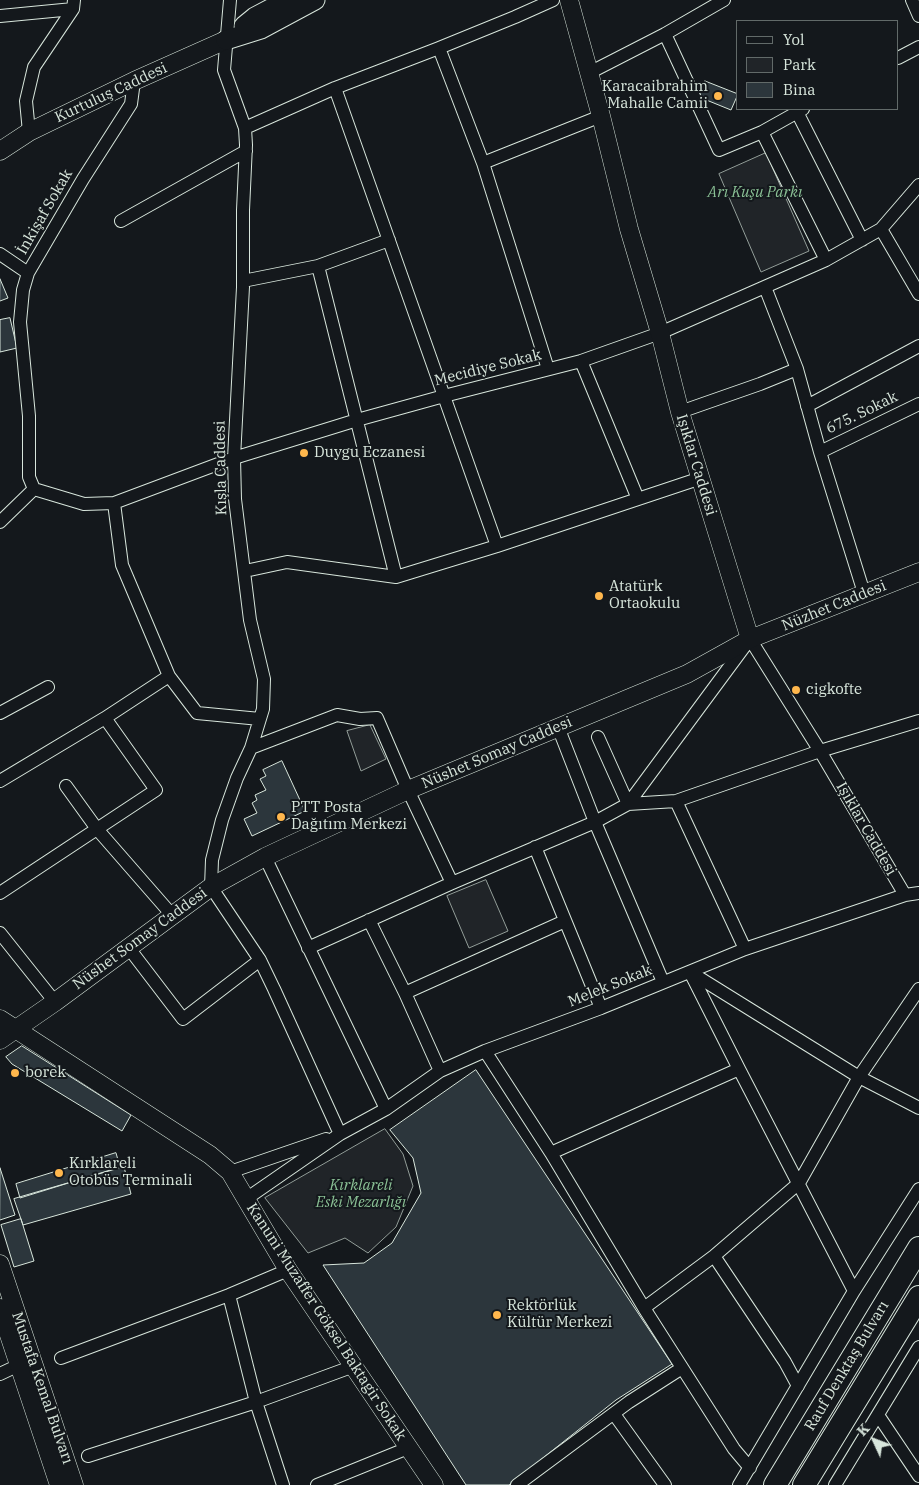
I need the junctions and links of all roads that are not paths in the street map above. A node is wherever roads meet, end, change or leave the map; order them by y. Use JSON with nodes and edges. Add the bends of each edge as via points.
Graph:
{"nodes":[{"id":1,"x":230,"y":0,"type":"edge"},
{"id":2,"x":287,"y":0,"type":"edge"},
{"id":3,"x":315,"y":0,"type":"edge"},
{"id":4,"x":553,"y":0,"type":"edge"},
{"id":5,"x":570,"y":0,"type":"edge"},
{"id":6,"x":722,"y":0,"type":"edge"},
{"id":7,"x":912,"y":0,"type":"edge"},
{"id":8,"x":74,"y":5,"type":"edge"},
{"id":9,"x":0,"y":16,"type":"edge"},
{"id":10,"x":919,"y":16,"type":"edge"},
{"id":11,"x":666,"y":34,"type":"junction"},
{"id":12,"x":226,"y":40,"type":"junction"},
{"id":13,"x":919,"y":47,"type":"edge"},
{"id":14,"x":439,"y":48,"type":"junction"},
{"id":15,"x":899,"y":57,"type":"edge"},
{"id":16,"x":590,"y":73,"type":"junction"},
{"id":17,"x":134,"y":81,"type":"junction"},
{"id":18,"x":335,"y":88,"type":"junction"},
{"id":19,"x":800,"y":110,"type":"edge"},
{"id":20,"x":601,"y":116,"type":"junction"},
{"id":21,"x":245,"y":128,"type":"junction"},
{"id":22,"x":29,"y":132,"type":"junction"},
{"id":23,"x":762,"y":132,"type":"junction"},
{"id":24,"x":0,"y":151,"type":"edge"},
{"id":25,"x":246,"y":151,"type":"junction"},
{"id":26,"x":483,"y":163,"type":"junction"},
{"id":27,"x":919,"y":185,"type":"edge"},
{"id":28,"x":121,"y":221,"type":"dead end"},
{"id":29,"x":880,"y":229,"type":"junction"},
{"id":30,"x":389,"y":240,"type":"junction"},
{"id":31,"x":862,"y":240,"type":"junction"},
{"id":32,"x":0,"y":254,"type":"edge"},
{"id":33,"x":826,"y":260,"type":"junction"},
{"id":34,"x":318,"y":266,"type":"junction"},
{"id":35,"x":28,"y":273,"type":"junction"},
{"id":36,"x":243,"y":281,"type":"junction"},
{"id":37,"x":765,"y":286,"type":"junction"},
{"id":38,"x":919,"y":294,"type":"edge"},
{"id":39,"x":660,"y":333,"type":"junction"},
{"id":40,"x":919,"y":346,"type":"edge"},
{"id":41,"x":580,"y":361,"type":"junction"},
{"id":42,"x":548,"y":369,"type":"junction"},
{"id":43,"x":797,"y":369,"type":"junction"},
{"id":44,"x":444,"y":396,"type":"junction"},
{"id":45,"x":919,"y":404,"type":"edge"},
{"id":46,"x":807,"y":406,"type":"junction"},
{"id":47,"x":680,"y":412,"type":"junction"},
{"id":48,"x":358,"y":420,"type":"junction"},
{"id":49,"x":820,"y":452,"type":"junction"},
{"id":50,"x":234,"y":458,"type":"junction"},
{"id":51,"x":701,"y":478,"type":"junction"},
{"id":52,"x":34,"y":489,"type":"junction"},
{"id":53,"x":638,"y":499,"type":"junction"},
{"id":54,"x":114,"y":503,"type":"junction"},
{"id":55,"x":0,"y":522,"type":"edge"},
{"id":56,"x":497,"y":546,"type":"junction"},
{"id":57,"x":245,"y":571,"type":"junction"},
{"id":58,"x":919,"y":572,"type":"edge"},
{"id":59,"x":396,"y":577,"type":"junction"},
{"id":60,"x":864,"y":594,"type":"junction"},
{"id":61,"x":750,"y":639,"type":"junction"},
{"id":62,"x":169,"y":676,"type":"junction"},
{"id":63,"x":48,"y":687,"type":"dead end"},
{"id":64,"x":0,"y":713,"type":"edge"},
{"id":65,"x":105,"y":718,"type":"junction"},
{"id":66,"x":260,"y":718,"type":"junction"},
{"id":67,"x":919,"y":721,"type":"edge"},
{"id":68,"x":558,"y":727,"type":"junction"},
{"id":69,"x":598,"y":737,"type":"dead end"},
{"id":70,"x":251,"y":748,"type":"junction"},
{"id":71,"x":820,"y":751,"type":"junction"},
{"id":72,"x":0,"y":782,"type":"edge"},
{"id":73,"x":66,"y":786,"type":"dead end"},
{"id":74,"x":408,"y":790,"type":"junction"},
{"id":75,"x":676,"y":801,"type":"junction"},
{"id":76,"x":628,"y":804,"type":"junction"},
{"id":77,"x":595,"y":822,"type":"junction"},
{"id":78,"x":97,"y":829,"type":"junction"},
{"id":79,"x":535,"y":847,"type":"junction"},
{"id":80,"x":265,"y":857,"type":"junction"},
{"id":81,"x":452,"y":883,"type":"junction"},
{"id":82,"x":211,"y":887,"type":"junction"},
{"id":83,"x":0,"y":893,"type":"edge"},
{"id":84,"x":919,"y":893,"type":"edge"},
{"id":85,"x":905,"y":895,"type":"junction"},
{"id":86,"x":172,"y":915,"type":"junction"},
{"id":87,"x":369,"y":920,"type":"junction"},
{"id":88,"x":565,"y":922,"type":"junction"},
{"id":89,"x":0,"y":933,"type":"edge"},
{"id":90,"x":128,"y":947,"type":"junction"},
{"id":91,"x":308,"y":948,"type":"junction"},
{"id":92,"x":745,"y":949,"type":"junction"},
{"id":93,"x":260,"y":960,"type":"junction"},
{"id":94,"x":690,"y":972,"type":"junction"},
{"id":95,"x":664,"y":982,"type":"junction"},
{"id":96,"x":919,"y":989,"type":"edge"},
{"id":97,"x":405,"y":993,"type":"junction"},
{"id":98,"x":55,"y":1002,"type":"junction"},
{"id":99,"x":601,"y":1008,"type":"junction"},
{"id":100,"x":0,"y":1019,"type":"edge"},
{"id":101,"x":16,"y":1029,"type":"junction"},
{"id":102,"x":0,"y":1040,"type":"edge"},
{"id":103,"x":485,"y":1051,"type":"junction"},
{"id":104,"x":739,"y":1069,"type":"junction"},
{"id":105,"x":440,"y":1071,"type":"junction"},
{"id":106,"x":859,"y":1077,"type":"junction"},
{"id":107,"x":919,"y":1108,"type":"edge"},
{"id":108,"x":386,"y":1109,"type":"junction"},
{"id":109,"x":340,"y":1134,"type":"junction"},
{"id":110,"x":551,"y":1153,"type":"junction"},
{"id":111,"x":230,"y":1172,"type":"junction"},
{"id":112,"x":799,"y":1183,"type":"junction"},
{"id":113,"x":919,"y":1189,"type":"edge"},
{"id":114,"x":246,"y":1199,"type":"junction"},
{"id":115,"x":919,"y":1248,"type":"edge"},
{"id":116,"x":714,"y":1256,"type":"junction"},
{"id":117,"x":0,"y":1264,"type":"edge"},
{"id":118,"x":288,"y":1270,"type":"junction"},
{"id":119,"x":854,"y":1291,"type":"junction"},
{"id":120,"x":229,"y":1295,"type":"junction"},
{"id":121,"x":919,"y":1297,"type":"edge"},
{"id":122,"x":0,"y":1308,"type":"edge"},
{"id":123,"x":644,"y":1308,"type":"junction"},
{"id":124,"x":919,"y":1347,"type":"edge"},
{"id":125,"x":61,"y":1358,"type":"dead end"},
{"id":126,"x":19,"y":1365,"type":"junction"},
{"id":127,"x":354,"y":1366,"type":"junction"},
{"id":128,"x":682,"y":1368,"type":"junction"},
{"id":129,"x":0,"y":1374,"type":"edge"},
{"id":130,"x":798,"y":1386,"type":"junction"},
{"id":131,"x":256,"y":1402,"type":"junction"},
{"id":132,"x":614,"y":1414,"type":"junction"},
{"id":133,"x":878,"y":1415,"type":"junction"},
{"id":134,"x":408,"y":1448,"type":"junction"},
{"id":135,"x":88,"y":1456,"type":"dead end"},
{"id":136,"x":750,"y":1468,"type":"junction"},
{"id":137,"x":919,"y":1476,"type":"edge"},
{"id":138,"x":59,"y":1485,"type":"edge"},
{"id":139,"x":74,"y":1485,"type":"edge"},
{"id":140,"x":283,"y":1485,"type":"edge"},
{"id":141,"x":317,"y":1485,"type":"edge"},
{"id":142,"x":434,"y":1485,"type":"edge"},
{"id":143,"x":517,"y":1485,"type":"edge"},
{"id":144,"x":665,"y":1485,"type":"edge"},
{"id":145,"x":739,"y":1485,"type":"edge"},
{"id":146,"x":775,"y":1485,"type":"edge"},
{"id":147,"x":804,"y":1485,"type":"edge"},
{"id":148,"x":835,"y":1485,"type":"edge"}],
"edges":[{"from":1,"to":12,"type":"street","name":"Kışla Caddesi"},
{"from":2,"to":12,"type":"main road","name":"Kurtuluş Caddesi","via":[[255,17]]},
{"from":3,"to":12,"type":"main road","name":"Kurtuluş Caddesi","via":[[261,29]]},
{"from":4,"to":14,"type":"street"},
{"from":5,"to":16,"type":"street","name":"Işıklar Caddesi"},
{"from":6,"to":11,"type":"street"},
{"from":7,"to":10,"type":"street"},
{"from":8,"to":9,"type":"street"},
{"from":8,"to":22,"type":"street","via":[[34,67],[26,102]]},
{"from":11,"to":16,"type":"street"},
{"from":11,"to":23,"type":"street","via":[[719,150]]},
{"from":12,"to":17,"type":"street","name":"Kurtuluş Caddesi"},
{"from":12,"to":21,"type":"street","name":"Kışla Caddesi","via":[[224,70]]},
{"from":13,"to":15,"type":"street"},
{"from":14,"to":18,"type":"street"},
{"from":14,"to":26,"type":"street"},
{"from":16,"to":20,"type":"street","name":"Işıklar Caddesi"},
{"from":17,"to":22,"type":"street","name":"Kurtuluş Caddesi"},
{"from":17,"to":35,"type":"street","name":"İnkişaf Sokak","via":[[131,104]]},
{"from":18,"to":21,"type":"street"},
{"from":18,"to":30,"type":"street"},
{"from":19,"to":23,"type":"street"},
{"from":19,"to":31,"type":"street"},
{"from":20,"to":26,"type":"street"},
{"from":20,"to":39,"type":"street","name":"Işıklar Caddesi","via":[[629,229]]},
{"from":21,"to":25,"type":"street","name":"Kışla Caddesi"},
{"from":22,"to":24,"type":"street","name":"Kurtuluş Caddesi"},
{"from":23,"to":33,"type":"street"},
{"from":25,"to":28,"type":"street"},
{"from":25,"to":36,"type":"street","name":"Kışla Caddesi"},
{"from":26,"to":42,"type":"street"},
{"from":27,"to":29,"type":"street","name":"Mecidiye Sokak"},
{"from":29,"to":31,"type":"street","name":"Mecidiye Sokak"},
{"from":29,"to":38,"type":"street"},
{"from":30,"to":34,"type":"street"},
{"from":30,"to":44,"type":"street"},
{"from":31,"to":33,"type":"street","name":"Mecidiye Sokak"},
{"from":32,"to":35,"type":"street"},
{"from":33,"to":37,"type":"street","name":"Mecidiye Sokak"},
{"from":34,"to":36,"type":"street"},
{"from":34,"to":48,"type":"street"},
{"from":35,"to":52,"type":"street","name":"İnkişaf Sokak","via":[[20,322],[29,416],[29,477]]},
{"from":36,"to":50,"type":"street","name":"Kışla Caddesi"},
{"from":37,"to":39,"type":"street","name":"Mecidiye Sokak"},
{"from":37,"to":43,"type":"street"},
{"from":39,"to":41,"type":"street","name":"Mecidiye Sokak"},
{"from":39,"to":47,"type":"street","name":"Işıklar Caddesi"},
{"from":40,"to":46,"type":"street"},
{"from":41,"to":42,"type":"street","name":"Mecidiye Sokak"},
{"from":41,"to":53,"type":"street"},
{"from":42,"to":44,"type":"street","name":"Mecidiye Sokak"},
{"from":43,"to":46,"type":"street"},
{"from":43,"to":47,"type":"street"},
{"from":44,"to":48,"type":"street","name":"Mecidiye Sokak"},
{"from":44,"to":56,"type":"street"},
{"from":45,"to":49,"type":"street","name":"675. Sokak"},
{"from":46,"to":49,"type":"street"},
{"from":47,"to":51,"type":"street","name":"Işıklar Caddesi"},
{"from":48,"to":50,"type":"street","name":"Mecidiye Sokak"},
{"from":48,"to":59,"type":"street"},
{"from":49,"to":60,"type":"street"},
{"from":50,"to":54,"type":"street","name":"Mecidiye Sokak"},
{"from":50,"to":57,"type":"street","name":"Kışla Caddesi","via":[[235,499]]},
{"from":51,"to":53,"type":"street"},
{"from":51,"to":61,"type":"street","name":"Işıklar Caddesi"},
{"from":52,"to":54,"type":"street","name":"Mecidiye Sokak","via":[[84,504]]},
{"from":52,"to":55,"type":"street"},
{"from":53,"to":56,"type":"street"},
{"from":54,"to":62,"type":"street","via":[[122,565]]},
{"from":56,"to":59,"type":"street"},
{"from":57,"to":59,"type":"street","via":[[287,562]]},
{"from":57,"to":66,"type":"street","name":"Kışla Caddesi","via":[[250,620],[264,679]]},
{"from":58,"to":60,"type":"street","name":"Nüzhet Caddesi"},
{"from":60,"to":61,"type":"street","name":"Nüzhet Caddesi"},
{"from":61,"to":68,"type":"street","name":"Nüshet Somay Caddesi","via":[[687,674]]},
{"from":61,"to":71,"type":"street","name":"Işıklar Caddesi"},
{"from":61,"to":76,"type":"street"},
{"from":62,"to":65,"type":"street"},
{"from":62,"to":66,"type":"street","via":[[197,713]]},
{"from":63,"to":64,"type":"street"},
{"from":65,"to":72,"type":"street"},
{"from":65,"to":78,"type":"street","via":[[156,790]]},
{"from":66,"to":70,"type":"street","name":"Kışla Caddesi"},
{"from":67,"to":71,"type":"street"},
{"from":68,"to":74,"type":"street","name":"Nüshet Somay Caddesi"},
{"from":68,"to":77,"type":"street"},
{"from":69,"to":76,"type":"street"},
{"from":70,"to":74,"type":"street","via":[[337,716],[377,718]]},
{"from":70,"to":82,"type":"street","name":"Kışla Caddesi","via":[[236,778],[222,820],[212,860]]},
{"from":71,"to":75,"type":"street"},
{"from":71,"to":85,"type":"street","name":"Işıklar Caddesi"},
{"from":73,"to":78,"type":"street"},
{"from":74,"to":80,"type":"street","name":"Nüshet Somay Caddesi"},
{"from":74,"to":81,"type":"street"},
{"from":75,"to":76,"type":"street"},
{"from":75,"to":92,"type":"street"},
{"from":76,"to":77,"type":"street"},
{"from":77,"to":79,"type":"street"},
{"from":77,"to":95,"type":"street"},
{"from":78,"to":83,"type":"street"},
{"from":78,"to":86,"type":"street"},
{"from":79,"to":81,"type":"street"},
{"from":79,"to":88,"type":"street"},
{"from":80,"to":82,"type":"street","name":"Nüshet Somay Caddesi"},
{"from":80,"to":91,"type":"street"},
{"from":81,"to":87,"type":"street"},
{"from":82,"to":86,"type":"street","name":"Nüshet Somay Caddesi"},
{"from":82,"to":93,"type":"street"},
{"from":84,"to":85,"type":"street","name":"Melek Sokak"},
{"from":85,"to":92,"type":"street","name":"Melek Sokak"},
{"from":86,"to":90,"type":"street","name":"Nüshet Somay Caddesi"},
{"from":87,"to":91,"type":"street"},
{"from":87,"to":97,"type":"street"},
{"from":88,"to":97,"type":"street"},
{"from":88,"to":99,"type":"street"},
{"from":89,"to":98,"type":"street"},
{"from":90,"to":93,"type":"street","via":[[183,1019]]},
{"from":90,"to":98,"type":"street","name":"Nüshet Somay Caddesi"},
{"from":91,"to":108,"type":"street"},
{"from":92,"to":94,"type":"street","name":"Melek Sokak"},
{"from":93,"to":109,"type":"street"},
{"from":94,"to":95,"type":"street","name":"Melek Sokak"},
{"from":94,"to":104,"type":"street"},
{"from":94,"to":106,"type":"street"},
{"from":95,"to":99,"type":"street","name":"Melek Sokak"},
{"from":96,"to":106,"type":"street"},
{"from":97,"to":105,"type":"street"},
{"from":98,"to":101,"type":"street","name":"Nüshet Somay Caddesi"},
{"from":99,"to":103,"type":"street","name":"Melek Sokak"},
{"from":100,"to":101,"type":"street","name":"Kanuni Muzaffer Göksel Baktagir Sokak"},
{"from":101,"to":102,"type":"street","name":"Nüshet Somay Caddesi"},
{"from":101,"to":111,"type":"street","name":"Kanuni Muzaffer Göksel Baktagir Sokak","via":[[210,1155]]},
{"from":103,"to":105,"type":"street","name":"Melek Sokak"},
{"from":103,"to":110,"type":"street"},
{"from":104,"to":110,"type":"street"},
{"from":104,"to":112,"type":"street"},
{"from":105,"to":108,"type":"street","name":"Melek Sokak"},
{"from":106,"to":107,"type":"street"},
{"from":106,"to":112,"type":"street"},
{"from":108,"to":109,"type":"street","name":"Melek Sokak"},
{"from":109,"to":111,"type":"street","name":"Melek Sokak"},
{"from":109,"to":114,"type":"street","name":"Melek Sokak"},
{"from":110,"to":123,"type":"street"},
{"from":111,"to":114,"type":"street","name":"Kanuni Muzaffer Göksel Baktagir Sokak"},
{"from":112,"to":116,"type":"street"},
{"from":112,"to":119,"type":"street"},
{"from":113,"to":119,"type":"street"},
{"from":114,"to":118,"type":"street","name":"Kanuni Muzaffer Göksel Baktagir Sokak"},
{"from":115,"to":146,"type":"highway","name":"Rauf Denktaş Bulvarı"},
{"from":116,"to":123,"type":"street"},
{"from":116,"to":130,"type":"street"},
{"from":117,"to":139,"type":"street","name":"Mustafa Kemal Bulvarı"},
{"from":118,"to":120,"type":"street"},
{"from":118,"to":127,"type":"street","name":"Kanuni Muzaffer Göksel Baktagir Sokak"},
{"from":119,"to":130,"type":"street"},
{"from":120,"to":125,"type":"street"},
{"from":120,"to":131,"type":"street"},
{"from":121,"to":147,"type":"highway","name":"Rauf Denktaş Bulvarı"},
{"from":122,"to":126,"type":"street","name":"Mustafa Kemal Bulvarı"},
{"from":123,"to":128,"type":"street"},
{"from":124,"to":133,"type":"street"},
{"from":126,"to":129,"type":"street"},
{"from":126,"to":138,"type":"street","name":"Mustafa Kemal Bulvarı"},
{"from":127,"to":131,"type":"street"},
{"from":127,"to":134,"type":"street","name":"Kanuni Muzaffer Göksel Baktagir Sokak"},
{"from":128,"to":132,"type":"street"},
{"from":128,"to":136,"type":"street","via":[[734,1449]]},
{"from":130,"to":136,"type":"street"},
{"from":131,"to":135,"type":"street"},
{"from":131,"to":140,"type":"street"},
{"from":132,"to":143,"type":"street"},
{"from":132,"to":144,"type":"street"},
{"from":133,"to":137,"type":"street"},
{"from":133,"to":148,"type":"street"},
{"from":134,"to":141,"type":"street"},
{"from":134,"to":142,"type":"street","name":"Kanuni Muzaffer Göksel Baktagir Sokak"},
{"from":136,"to":145,"type":"street"}]}
